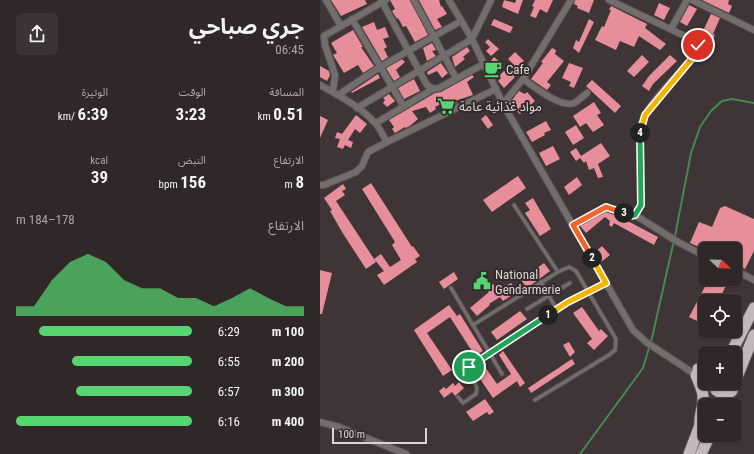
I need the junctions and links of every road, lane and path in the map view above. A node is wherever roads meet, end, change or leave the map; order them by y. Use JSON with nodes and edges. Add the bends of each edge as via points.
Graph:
{"nodes":[{"id":1,"x":326,"y":0,"type":"edge"},
{"id":2,"x":414,"y":0,"type":"edge"},
{"id":3,"x":449,"y":0,"type":"edge"},
{"id":4,"x":491,"y":0,"type":"edge"},
{"id":5,"x":571,"y":0,"type":"edge"},
{"id":6,"x":609,"y":0,"type":"edge"},
{"id":7,"x":687,"y":0,"type":"edge"},
{"id":8,"x":692,"y":0,"type":"edge"},
{"id":9,"x":383,"y":1,"type":"edge"},
{"id":10,"x":352,"y":20,"type":"junction"},
{"id":11,"x":461,"y":21,"type":"junction"},
{"id":12,"x":341,"y":26,"type":"junction"},
{"id":13,"x":671,"y":29,"type":"junction"},
{"id":14,"x":754,"y":30,"type":"edge"},
{"id":15,"x":322,"y":37,"type":"edge"},
{"id":16,"x":432,"y":37,"type":"junction"},
{"id":17,"x":472,"y":39,"type":"junction"},
{"id":18,"x":408,"y":50,"type":"junction"},
{"id":19,"x":443,"y":56,"type":"junction"},
{"id":20,"x":484,"y":64,"type":"junction"},
{"id":21,"x":380,"y":67,"type":"junction"},
{"id":22,"x":419,"y":70,"type":"junction"},
{"id":23,"x":456,"y":78,"type":"junction"},
{"id":24,"x":523,"y":80,"type":"junction"},
{"id":25,"x":320,"y":85,"type":"edge"},
{"id":26,"x":391,"y":86,"type":"junction"},
{"id":27,"x":496,"y":89,"type":"junction"},
{"id":28,"x":432,"y":90,"type":"junction"},
{"id":29,"x":335,"y":93,"type":"junction"},
{"id":30,"x":587,"y":93,"type":"dead end"},
{"id":31,"x":503,"y":104,"type":"junction"},
{"id":32,"x":404,"y":107,"type":"junction"},
{"id":33,"x":357,"y":108,"type":"junction"},
{"id":34,"x":376,"y":123,"type":"junction"},
{"id":35,"x":387,"y":142,"type":"junction"},
{"id":36,"x":320,"y":185,"type":"edge"},
{"id":37,"x":514,"y":205,"type":"dead end"},
{"id":38,"x":635,"y":215,"type":"junction"},
{"id":39,"x":573,"y":225,"type":"junction"},
{"id":40,"x":698,"y":252,"type":"edge"},
{"id":41,"x":558,"y":272,"type":"junction"},
{"id":42,"x":742,"y":274,"type":"edge"},
{"id":43,"x":754,"y":280,"type":"edge"},
{"id":44,"x":541,"y":282,"type":"junction"},
{"id":45,"x":570,"y":283,"type":"dead end"},
{"id":46,"x":606,"y":283,"type":"junction"},
{"id":47,"x":451,"y":288,"type":"dead end"},
{"id":48,"x":589,"y":292,"type":"junction"},
{"id":49,"x":549,"y":297,"type":"junction"},
{"id":50,"x":754,"y":308,"type":"edge"},
{"id":51,"x":527,"y":309,"type":"dead end"},
{"id":52,"x":557,"y":310,"type":"junction"},
{"id":53,"x":473,"y":324,"type":"junction"},
{"id":54,"x":754,"y":336,"type":"edge"},
{"id":55,"x":735,"y":346,"type":"edge"},
{"id":56,"x":490,"y":352,"type":"junction"},
{"id":57,"x":742,"y":364,"type":"edge"},
{"id":58,"x":698,"y":373,"type":"edge"},
{"id":59,"x":502,"y":374,"type":"dead end"},
{"id":60,"x":717,"y":390,"type":"edge"},
{"id":61,"x":726,"y":390,"type":"edge"},
{"id":62,"x":458,"y":397,"type":"dead end"},
{"id":63,"x":535,"y":400,"type":"dead end"},
{"id":64,"x":320,"y":422,"type":"edge"},
{"id":65,"x":698,"y":430,"type":"edge"},
{"id":66,"x":707,"y":442,"type":"edge"},
{"id":67,"x":406,"y":454,"type":"edge"},
{"id":68,"x":689,"y":454,"type":"edge"},
{"id":69,"x":702,"y":454,"type":"edge"}],
"edges":[{"from":1,"to":12,"type":"street"},
{"from":2,"to":16,"type":"street"},
{"from":3,"to":11,"type":"street"},
{"from":4,"to":17,"type":"street"},
{"from":5,"to":24,"type":"street"},
{"from":6,"to":13,"type":"street"},
{"from":7,"to":13,"type":"street"},
{"from":8,"to":14,"type":"street"},
{"from":9,"to":10,"type":"street"},
{"from":9,"to":18,"type":"street"},
{"from":10,"to":12,"type":"street"},
{"from":10,"to":21,"type":"street"},
{"from":11,"to":16,"type":"street"},
{"from":11,"to":17,"type":"street"},
{"from":12,"to":15,"type":"street"},
{"from":13,"to":38,"type":"street","via":[[693,41],[698,45],[698,50],[649,109],[641,123],[641,205]]},
{"from":15,"to":29,"type":"street","via":[[335,75]]},
{"from":16,"to":18,"type":"street"},
{"from":16,"to":19,"type":"street"},
{"from":17,"to":19,"type":"street"},
{"from":17,"to":20,"type":"street"},
{"from":18,"to":21,"type":"street"},
{"from":18,"to":22,"type":"street"},
{"from":19,"to":22,"type":"street"},
{"from":19,"to":23,"type":"street"},
{"from":20,"to":23,"type":"street"},
{"from":20,"to":27,"type":"street"},
{"from":21,"to":26,"type":"street"},
{"from":21,"to":29,"type":"street"},
{"from":22,"to":26,"type":"street"},
{"from":22,"to":28,"type":"street"},
{"from":23,"to":28,"type":"street"},
{"from":24,"to":30,"type":"street","via":[[557,102],[575,103]]},
{"from":24,"to":31,"type":"street"},
{"from":25,"to":29,"type":"street"},
{"from":26,"to":32,"type":"street"},
{"from":26,"to":33,"type":"street"},
{"from":27,"to":31,"type":"street"},
{"from":27,"to":35,"type":"street"},
{"from":28,"to":32,"type":"street"},
{"from":29,"to":33,"type":"street"},
{"from":31,"to":39,"type":"street"},
{"from":32,"to":34,"type":"street"},
{"from":33,"to":34,"type":"street"},
{"from":34,"to":35,"type":"street"},
{"from":35,"to":36,"type":"street","via":[[368,152],[362,166],[356,172]]},
{"from":37,"to":41,"type":"lane"},
{"from":38,"to":39,"type":"street","via":[[630,216],[606,207]]},
{"from":38,"to":40,"type":"street"},
{"from":39,"to":46,"type":"street"},
{"from":41,"to":44,"type":"lane"},
{"from":41,"to":48,"type":"lane","via":[[573,268]]},
{"from":42,"to":43,"type":"street"},
{"from":44,"to":49,"type":"lane"},
{"from":44,"to":53,"type":"lane"},
{"from":45,"to":49,"type":"lane"},
{"from":46,"to":48,"type":"lane"},
{"from":46,"to":58,"type":"street","via":[[633,330],[646,342]]},
{"from":47,"to":53,"type":"lane"},
{"from":48,"to":52,"type":"lane"},
{"from":48,"to":63,"type":"lane","via":[[616,339],[615,350]]},
{"from":49,"to":51,"type":"lane"},
{"from":49,"to":52,"type":"lane"},
{"from":50,"to":55,"type":"highway"},
{"from":52,"to":56,"type":"lane"},
{"from":53,"to":56,"type":"lane"},
{"from":54,"to":57,"type":"highway"},
{"from":56,"to":59,"type":"lane"},
{"from":56,"to":62,"type":"lane","via":[[469,367],[477,388],[475,396],[464,403]]},
{"from":60,"to":61,"type":"highway","via":[[720,394]]},
{"from":64,"to":67,"type":"street"},
{"from":65,"to":68,"type":"highway"},
{"from":66,"to":69,"type":"highway"}]}
